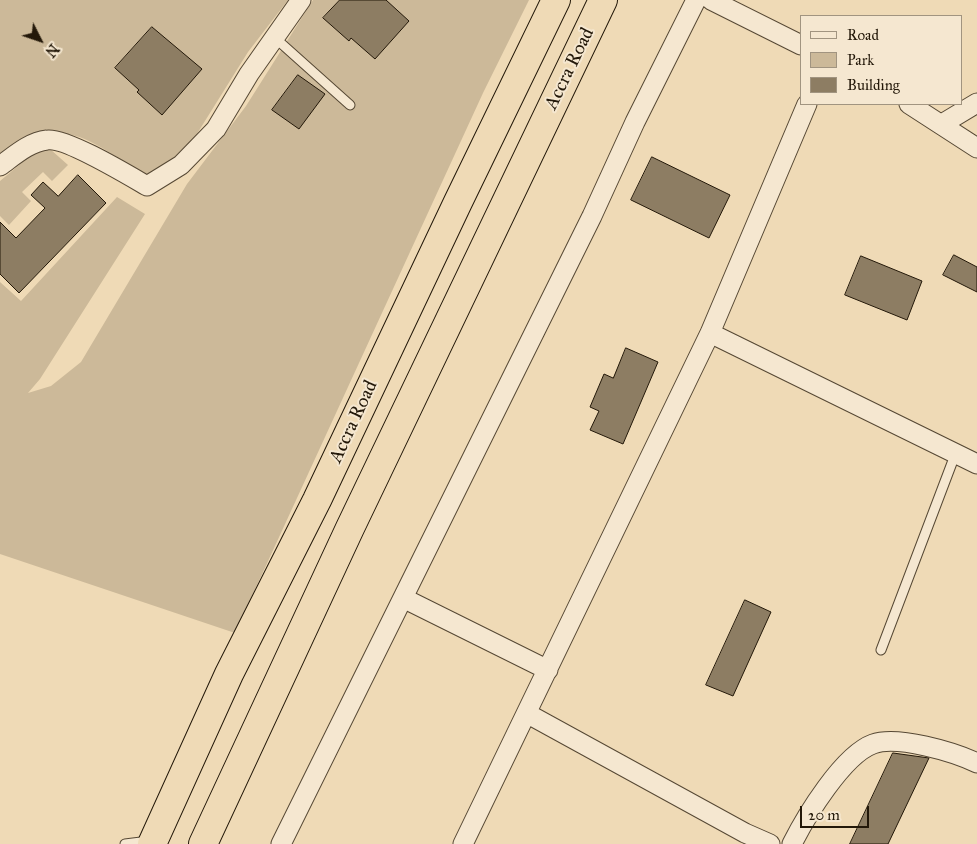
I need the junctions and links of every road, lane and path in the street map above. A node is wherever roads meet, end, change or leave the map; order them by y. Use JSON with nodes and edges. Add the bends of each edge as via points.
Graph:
{"nodes":[{"id":1,"x":301,"y":0,"type":"edge"},
{"id":2,"x":556,"y":0,"type":"edge"},
{"id":3,"x":603,"y":0,"type":"edge"},
{"id":4,"x":696,"y":0,"type":"edge"},
{"id":5,"x":711,"y":0,"type":"edge"},
{"id":6,"x":274,"y":37,"type":"junction"},
{"id":7,"x":800,"y":44,"type":"edge"},
{"id":8,"x":977,"y":103,"type":"edge"},
{"id":9,"x":350,"y":104,"type":"dead end"},
{"id":10,"x":807,"y":105,"type":"edge"},
{"id":11,"x":911,"y":105,"type":"edge"},
{"id":12,"x":942,"y":124,"type":"junction"},
{"id":13,"x":977,"y":148,"type":"edge"},
{"id":14,"x":0,"y":166,"type":"edge"},
{"id":15,"x":710,"y":332,"type":"junction"},
{"id":16,"x":956,"y":454,"type":"junction"},
{"id":17,"x":977,"y":464,"type":"edge"},
{"id":18,"x":403,"y":598,"type":"junction"},
{"id":19,"x":882,"y":650,"type":"dead end"},
{"id":20,"x":548,"y":670,"type":"junction"},
{"id":21,"x":528,"y":714,"type":"junction"},
{"id":22,"x":977,"y":763,"type":"edge"},
{"id":23,"x":153,"y":842,"type":"edge"},
{"id":24,"x":124,"y":844,"type":"edge"},
{"id":25,"x":203,"y":844,"type":"edge"},
{"id":26,"x":281,"y":844,"type":"edge"},
{"id":27,"x":463,"y":844,"type":"edge"},
{"id":28,"x":770,"y":844,"type":"edge"},
{"id":29,"x":792,"y":844,"type":"edge"}],
"edges":[{"from":1,"to":6,"type":"street"},
{"from":2,"to":23,"type":"highway","name":"Accra Road","via":[[317,500],[229,674]]},
{"from":3,"to":25,"type":"highway","name":"Accra Road"},
{"from":4,"to":18,"type":"street"},
{"from":5,"to":7,"type":"street"},
{"from":6,"to":9,"type":"lane"},
{"from":6,"to":14,"type":"street","via":[[216,128],[181,165],[147,186],[66,143],[48,139],[32,145]]},
{"from":8,"to":12,"type":"street"},
{"from":10,"to":15,"type":"street"},
{"from":11,"to":12,"type":"street"},
{"from":12,"to":13,"type":"street"},
{"from":15,"to":16,"type":"street"},
{"from":15,"to":20,"type":"street"},
{"from":16,"to":17,"type":"street"},
{"from":16,"to":19,"type":"lane"},
{"from":18,"to":20,"type":"street"},
{"from":18,"to":26,"type":"street"},
{"from":20,"to":21,"type":"street"},
{"from":21,"to":27,"type":"street"},
{"from":21,"to":28,"type":"street"},
{"from":22,"to":29,"type":"street","via":[[911,742],[873,744],[842,766]]},
{"from":23,"to":24,"type":"lane"}]}
